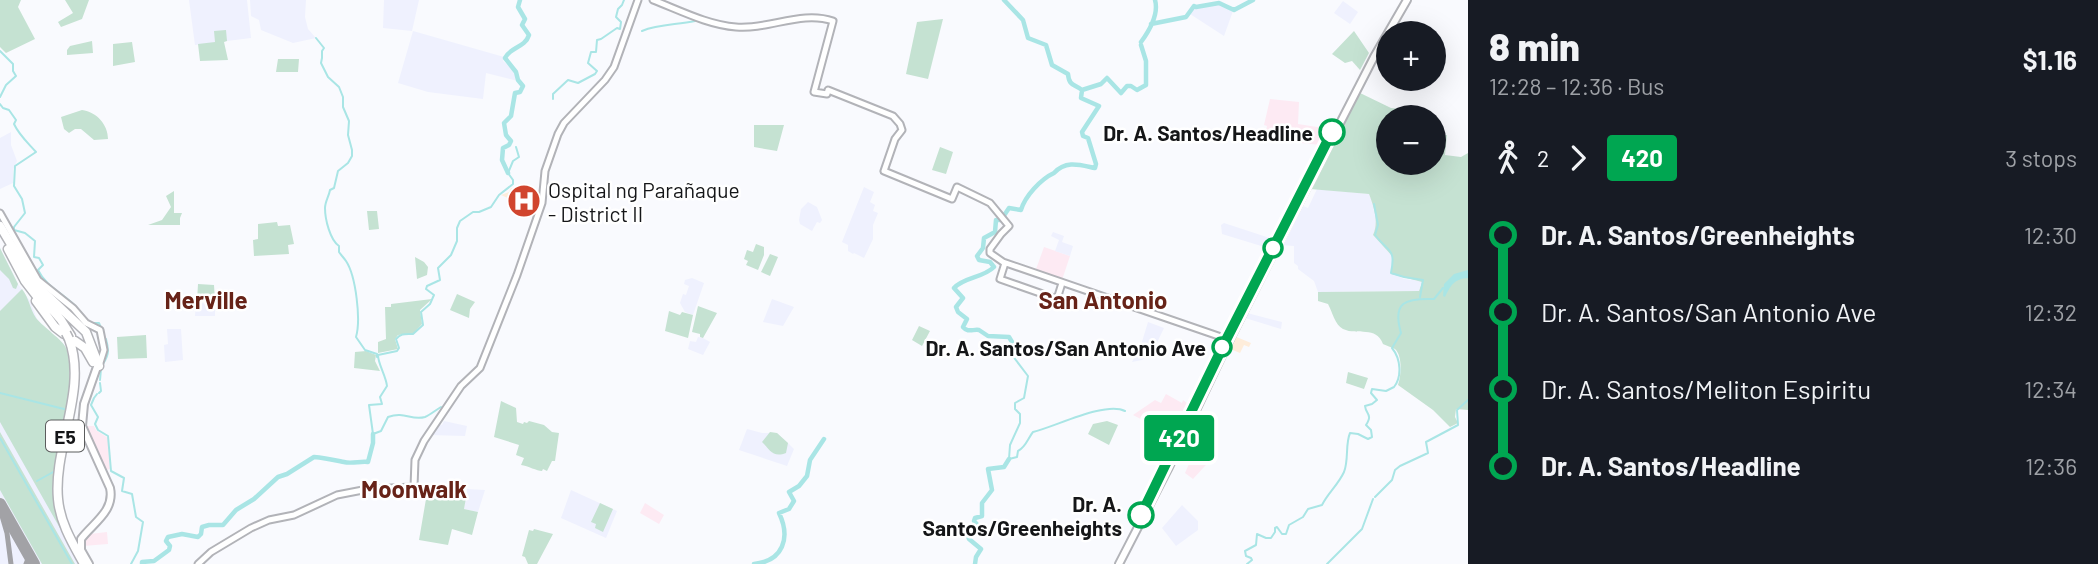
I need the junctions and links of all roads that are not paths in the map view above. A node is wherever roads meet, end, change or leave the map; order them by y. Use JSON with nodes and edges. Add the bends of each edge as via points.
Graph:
{"nodes":[{"id":1,"x":638,"y":0,"type":"edge"},
{"id":2,"x":653,"y":0,"type":"edge"},
{"id":3,"x":1405,"y":0,"type":"edge"},
{"id":4,"x":1,"y":214,"type":"edge"},
{"id":5,"x":0,"y":227,"type":"edge"},
{"id":6,"x":2,"y":237,"type":"edge"},
{"id":7,"x":1005,"y":263,"type":"junction"},
{"id":8,"x":1062,"y":283,"type":"junction"},
{"id":9,"x":88,"y":335,"type":"junction"},
{"id":10,"x":70,"y":338,"type":"junction"},
{"id":11,"x":1228,"y":339,"type":"junction"},
{"id":12,"x":103,"y":351,"type":"junction"},
{"id":13,"x":98,"y":365,"type":"junction"},
{"id":14,"x":87,"y":563,"type":"edge"},
{"id":15,"x":198,"y":564,"type":"edge"},
{"id":16,"x":1117,"y":564,"type":"edge"}],
"edges":[{"from":1,"to":15,"type":"main road","via":[[614,66],[560,129],[545,171],[542,204],[514,285],[480,368],[461,386],[415,459],[414,487],[337,495],[251,528]]},
{"from":2,"to":7,"type":"main road","via":[[733,27],[814,16],[834,22],[814,92],[827,92],[893,116],[902,130],[883,170],[952,199],[957,187],[990,203],[1009,226],[990,249]]},
{"from":3,"to":11,"type":"main road","via":[[1371,56]]},
{"from":4,"to":12,"type":"main road","via":[[36,282],[98,331]]},
{"from":4,"to":13,"type":"main road","via":[[38,280],[99,329],[104,346]]},
{"from":5,"to":9,"type":"highway","via":[[34,283]]},
{"from":5,"to":10,"type":"highway","number":"E5","via":[[26,277]]},
{"from":6,"to":10,"type":"highway","via":[[25,281]]},
{"from":7,"to":8,"type":"main road"},
{"from":7,"to":8,"type":"main road","via":[[1000,279],[1057,299]]},
{"from":8,"to":11,"type":"main road"},
{"from":9,"to":12,"type":"highway","via":[[97,351]]},
{"from":9,"to":13,"type":"highway"},
{"from":10,"to":13,"type":"highway"},
{"from":10,"to":14,"type":"highway","number":"E5","via":[[78,359],[78,379],[61,494],[65,518]]},
{"from":11,"to":16,"type":"main road","via":[[1178,449]]},
{"from":12,"to":13,"type":"main road"},
{"from":13,"to":14,"type":"main road","via":[[85,426],[114,498],[108,513],[83,542]]},
{"from":13,"to":14,"type":"main road","via":[[84,404],[82,426],[111,498],[109,507],[83,536],[80,545]]}]}
